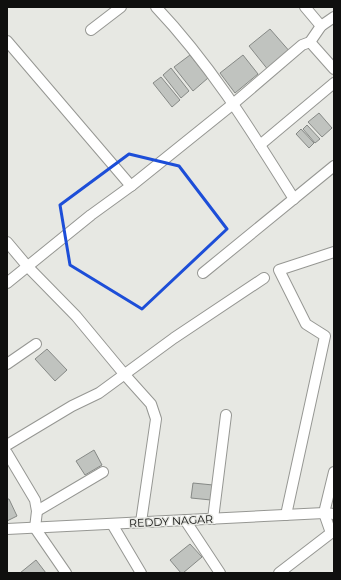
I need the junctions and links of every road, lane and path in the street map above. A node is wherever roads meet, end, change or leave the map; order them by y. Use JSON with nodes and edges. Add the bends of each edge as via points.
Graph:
{"nodes":[{"id":1,"x":121,"y":7,"type":"edge"},
{"id":2,"x":156,"y":7,"type":"edge"},
{"id":3,"x":305,"y":7,"type":"edge"},
{"id":4,"x":334,"y":18,"type":"edge"},
{"id":5,"x":321,"y":26,"type":"junction"},
{"id":6,"x":91,"y":30,"type":"dead end"},
{"id":7,"x":7,"y":41,"type":"edge"},
{"id":8,"x":310,"y":42,"type":"junction"},
{"id":9,"x":334,"y":69,"type":"edge"},
{"id":10,"x":334,"y":83,"type":"edge"},
{"id":11,"x":234,"y":104,"type":"junction"},
{"id":12,"x":260,"y":145,"type":"junction"},
{"id":13,"x":334,"y":166,"type":"edge"},
{"id":14,"x":131,"y":186,"type":"junction"},
{"id":15,"x":294,"y":199,"type":"junction"},
{"id":16,"x":7,"y":242,"type":"edge"},
{"id":17,"x":334,"y":252,"type":"edge"},
{"id":18,"x":28,"y":267,"type":"junction"},
{"id":19,"x":203,"y":273,"type":"dead end"},
{"id":20,"x":264,"y":278,"type":"dead end"},
{"id":21,"x":7,"y":283,"type":"edge"},
{"id":22,"x":36,"y":344,"type":"dead end"},
{"id":23,"x":7,"y":364,"type":"edge"},
{"id":24,"x":125,"y":375,"type":"junction"},
{"id":25,"x":226,"y":415,"type":"dead end"},
{"id":26,"x":7,"y":445,"type":"edge"},
{"id":27,"x":7,"y":453,"type":"edge"},
{"id":28,"x":103,"y":472,"type":"dead end"},
{"id":29,"x":334,"y":472,"type":"edge"},
{"id":30,"x":37,"y":511,"type":"junction"},
{"id":31,"x":329,"y":514,"type":"edge"},
{"id":32,"x":285,"y":515,"type":"junction"},
{"id":33,"x":213,"y":519,"type":"junction"},
{"id":34,"x":185,"y":520,"type":"junction"},
{"id":35,"x":141,"y":522,"type":"junction"},
{"id":36,"x":112,"y":524,"type":"junction"},
{"id":37,"x":35,"y":528,"type":"junction"},
{"id":38,"x":7,"y":529,"type":"edge"},
{"id":39,"x":66,"y":573,"type":"edge"},
{"id":40,"x":141,"y":573,"type":"edge"},
{"id":41,"x":220,"y":573,"type":"edge"},
{"id":42,"x":279,"y":573,"type":"edge"}],
"edges":[{"from":1,"to":6,"type":"street"},
{"from":2,"to":11,"type":"street","via":[[180,32]]},
{"from":3,"to":5,"type":"street"},
{"from":4,"to":5,"type":"street"},
{"from":5,"to":8,"type":"street"},
{"from":7,"to":14,"type":"street"},
{"from":8,"to":9,"type":"street"},
{"from":8,"to":11,"type":"street","via":[[302,45]]},
{"from":10,"to":12,"type":"street"},
{"from":11,"to":12,"type":"street"},
{"from":11,"to":14,"type":"street"},
{"from":12,"to":15,"type":"street"},
{"from":13,"to":15,"type":"street"},
{"from":14,"to":18,"type":"street"},
{"from":15,"to":19,"type":"street"},
{"from":16,"to":18,"type":"street"},
{"from":17,"to":32,"type":"street","via":[[279,270],[306,324],[325,336]]},
{"from":18,"to":21,"type":"street"},
{"from":18,"to":24,"type":"street","via":[[76,316]]},
{"from":20,"to":24,"type":"street","via":[[174,338]]},
{"from":22,"to":23,"type":"street"},
{"from":24,"to":26,"type":"street","via":[[99,393]]},
{"from":24,"to":35,"type":"street","via":[[151,404],[156,420]]},
{"from":25,"to":33,"type":"street"},
{"from":27,"to":30,"type":"street","via":[[35,500]]},
{"from":28,"to":30,"type":"street"},
{"from":29,"to":31,"type":"street"},
{"from":30,"to":37,"type":"street"},
{"from":31,"to":32,"type":"street","name":"REDDY NAGAR"},
{"from":31,"to":42,"type":"street","via":[[331,533]]},
{"from":32,"to":33,"type":"street","name":"REDDY NAGAR"},
{"from":33,"to":34,"type":"street","name":"REDDY NAGAR"},
{"from":34,"to":35,"type":"street","name":"REDDY NAGAR"},
{"from":34,"to":41,"type":"street"},
{"from":35,"to":36,"type":"street","name":"REDDY NAGAR"},
{"from":36,"to":37,"type":"street","name":"REDDY NAGAR"},
{"from":36,"to":40,"type":"street"},
{"from":37,"to":38,"type":"street","name":"REDDY NAGAR"},
{"from":37,"to":39,"type":"street"}]}
